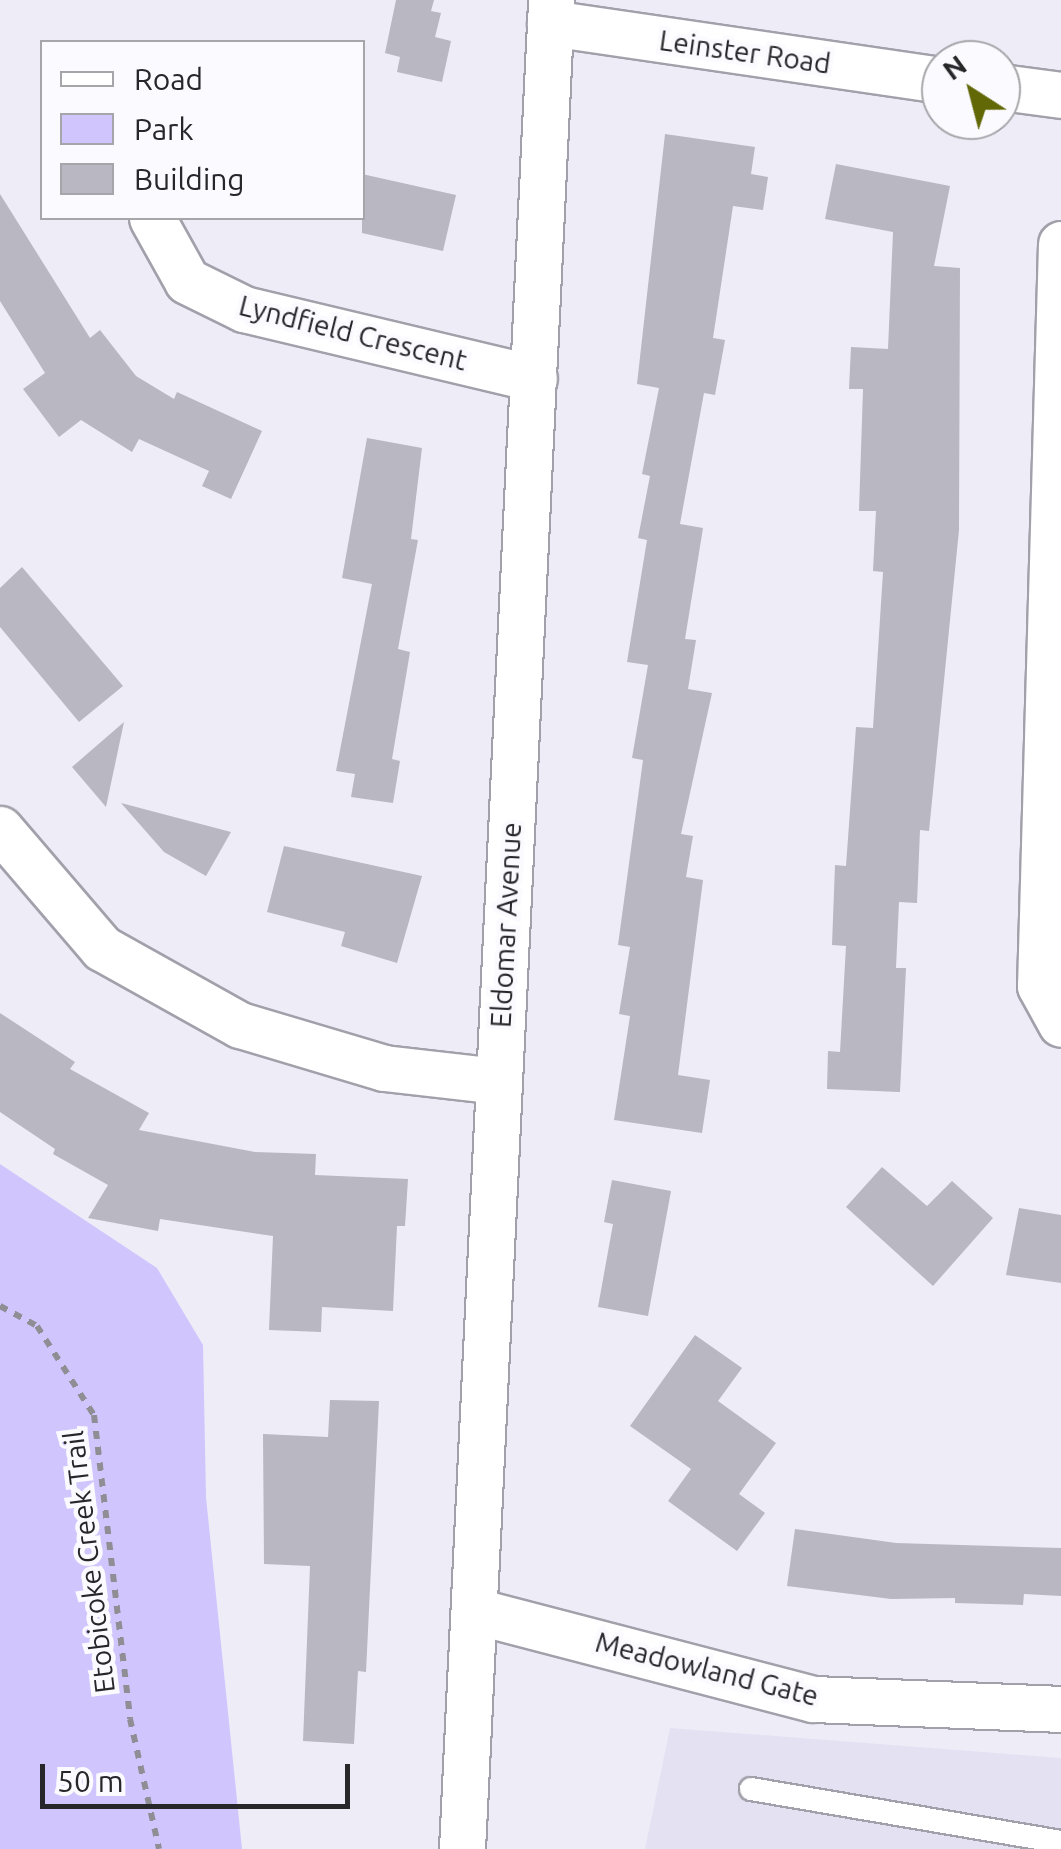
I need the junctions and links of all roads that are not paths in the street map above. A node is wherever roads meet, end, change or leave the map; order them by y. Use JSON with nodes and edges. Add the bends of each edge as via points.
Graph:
{"nodes":[{"id":1,"x":550,"y":12,"type":"edge"},
{"id":2,"x":921,"y":77,"type":"edge"},
{"id":3,"x":1021,"y":90,"type":"edge"},
{"id":4,"x":1061,"y":95,"type":"edge"},
{"id":5,"x":153,"y":220,"type":"edge"},
{"id":6,"x":1061,"y":244,"type":"edge"},
{"id":7,"x":534,"y":378,"type":"junction"},
{"id":8,"x":1058,"y":490,"type":"edge"},
{"id":9,"x":0,"y":829,"type":"edge"},
{"id":10,"x":1061,"y":1024,"type":"edge"},
{"id":11,"x":498,"y":1082,"type":"junction"},
{"id":12,"x":475,"y":1611,"type":"junction"},
{"id":13,"x":1061,"y":1709,"type":"edge"},
{"id":14,"x":751,"y":1790,"type":"dead end"},
{"id":15,"x":1061,"y":1842,"type":"edge"},
{"id":16,"x":462,"y":1849,"type":"edge"}],
"edges":[{"from":1,"to":2,"type":"street","name":"Leinster Road"},
{"from":1,"to":7,"type":"street","name":"Eldomar Avenue"},
{"from":3,"to":4,"type":"street"},
{"from":5,"to":7,"type":"street","name":"Lyndfield Crescent","via":[[187,281],[244,309]]},
{"from":6,"to":8,"type":"street"},
{"from":7,"to":11,"type":"street","name":"Eldomar Avenue"},
{"from":8,"to":10,"type":"street","via":[[1040,986]]},
{"from":9,"to":11,"type":"street","via":[[102,948],[240,1026],[384,1068]]},
{"from":11,"to":12,"type":"street","name":"Eldomar Avenue"},
{"from":12,"to":13,"type":"street","name":"Meadowland Gate","via":[[813,1699]]},
{"from":12,"to":16,"type":"street","name":"Eldomar Avenue"},
{"from":14,"to":15,"type":"lane"}]}
